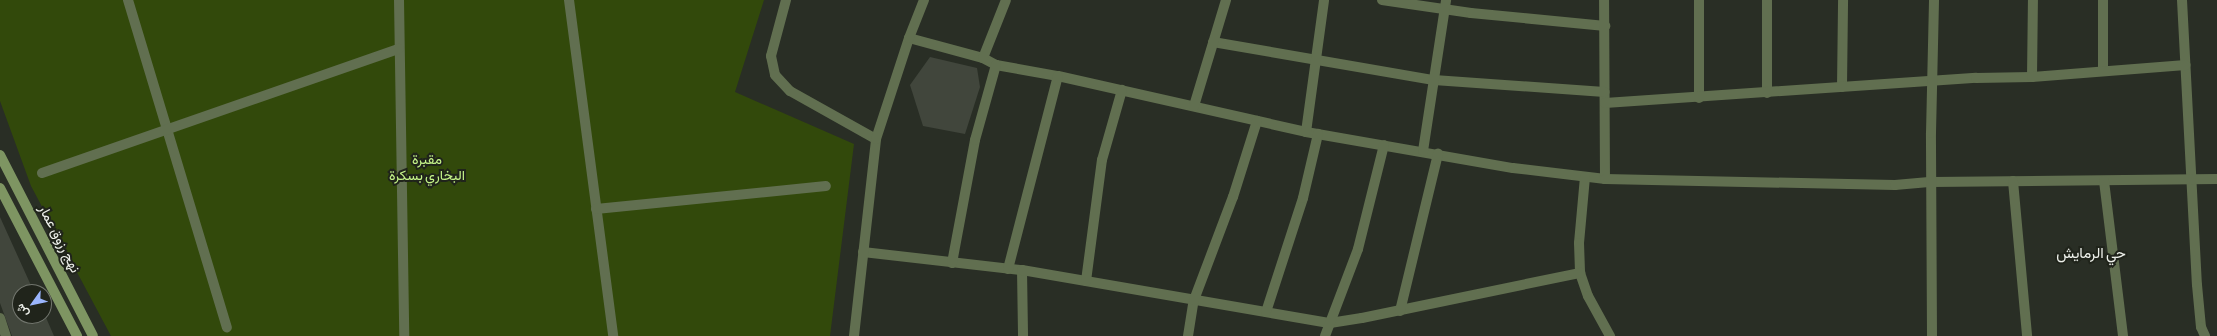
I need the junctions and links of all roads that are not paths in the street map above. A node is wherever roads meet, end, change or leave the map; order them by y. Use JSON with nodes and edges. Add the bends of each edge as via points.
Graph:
{"nodes":[{"id":1,"x":128,"y":0,"type":"edge"},
{"id":2,"x":399,"y":0,"type":"edge"},
{"id":3,"x":569,"y":0,"type":"edge"},
{"id":4,"x":786,"y":0,"type":"edge"},
{"id":5,"x":924,"y":0,"type":"edge"},
{"id":6,"x":1006,"y":0,"type":"edge"},
{"id":7,"x":1226,"y":0,"type":"edge"},
{"id":8,"x":1324,"y":0,"type":"edge"},
{"id":9,"x":1382,"y":0,"type":"edge"},
{"id":10,"x":1604,"y":0,"type":"edge"},
{"id":11,"x":1699,"y":0,"type":"edge"},
{"id":12,"x":1767,"y":0,"type":"edge"},
{"id":13,"x":1843,"y":0,"type":"edge"},
{"id":14,"x":1934,"y":0,"type":"edge"},
{"id":15,"x":2033,"y":0,"type":"edge"},
{"id":16,"x":2103,"y":0,"type":"edge"},
{"id":17,"x":2182,"y":0,"type":"edge"},
{"id":18,"x":1445,"y":5,"type":"edge"},
{"id":19,"x":1605,"y":26,"type":"junction"},
{"id":20,"x":909,"y":38,"type":"junction"},
{"id":21,"x":1213,"y":42,"type":"junction"},
{"id":22,"x":400,"y":49,"type":"junction"},
{"id":23,"x":983,"y":58,"type":"junction"},
{"id":24,"x":1316,"y":59,"type":"junction"},
{"id":25,"x":996,"y":65,"type":"junction"},
{"id":26,"x":2186,"y":65,"type":"junction"},
{"id":27,"x":2103,"y":71,"type":"junction"},
{"id":28,"x":1058,"y":76,"type":"junction"},
{"id":29,"x":2032,"y":77,"type":"junction"},
{"id":30,"x":1434,"y":80,"type":"junction"},
{"id":31,"x":1932,"y":81,"type":"junction"},
{"id":32,"x":1842,"y":87,"type":"junction"},
{"id":33,"x":1122,"y":90,"type":"junction"},
{"id":34,"x":1605,"y":92,"type":"junction"},
{"id":35,"x":1767,"y":93,"type":"junction"},
{"id":36,"x":1700,"y":98,"type":"junction"},
{"id":37,"x":1605,"y":103,"type":"junction"},
{"id":38,"x":1194,"y":106,"type":"junction"},
{"id":39,"x":1257,"y":121,"type":"junction"},
{"id":40,"x":167,"y":130,"type":"junction"},
{"id":41,"x":1306,"y":132,"type":"junction"},
{"id":42,"x":1318,"y":134,"type":"junction"},
{"id":43,"x":876,"y":139,"type":"junction"},
{"id":44,"x":1384,"y":145,"type":"junction"},
{"id":45,"x":1423,"y":151,"type":"junction"},
{"id":46,"x":1438,"y":154,"type":"junction"},
{"id":47,"x":0,"y":155,"type":"edge"},
{"id":48,"x":42,"y":173,"type":"dead end"},
{"id":49,"x":1585,"y":177,"type":"junction"},
{"id":50,"x":1605,"y":179,"type":"junction"},
{"id":51,"x":2191,"y":179,"type":"junction"},
{"id":52,"x":2217,"y":179,"type":"edge"},
{"id":53,"x":2013,"y":181,"type":"junction"},
{"id":54,"x":2104,"y":181,"type":"junction"},
{"id":55,"x":1932,"y":182,"type":"junction"},
{"id":56,"x":826,"y":186,"type":"dead end"},
{"id":57,"x":0,"y":188,"type":"edge"},
{"id":58,"x":596,"y":209,"type":"junction"},
{"id":59,"x":863,"y":252,"type":"junction"},
{"id":60,"x":952,"y":263,"type":"junction"},
{"id":61,"x":1008,"y":269,"type":"junction"},
{"id":62,"x":1022,"y":270,"type":"junction"},
{"id":63,"x":1580,"y":273,"type":"junction"},
{"id":64,"x":1086,"y":281,"type":"junction"},
{"id":65,"x":1194,"y":300,"type":"junction"},
{"id":66,"x":1400,"y":311,"type":"junction"},
{"id":67,"x":1266,"y":312,"type":"junction"},
{"id":68,"x":0,"y":318,"type":"edge"},
{"id":69,"x":1330,"y":323,"type":"junction"},
{"id":70,"x":227,"y":327,"type":"dead end"},
{"id":71,"x":6,"y":336,"type":"edge"},
{"id":72,"x":77,"y":336,"type":"edge"},
{"id":73,"x":94,"y":336,"type":"edge"},
{"id":74,"x":404,"y":336,"type":"edge"},
{"id":75,"x":613,"y":336,"type":"edge"},
{"id":76,"x":854,"y":336,"type":"edge"},
{"id":77,"x":1023,"y":336,"type":"edge"},
{"id":78,"x":1188,"y":336,"type":"edge"},
{"id":79,"x":1325,"y":336,"type":"edge"},
{"id":80,"x":1610,"y":336,"type":"edge"},
{"id":81,"x":1932,"y":336,"type":"edge"},
{"id":82,"x":2027,"y":336,"type":"edge"},
{"id":83,"x":2123,"y":336,"type":"edge"},
{"id":84,"x":2205,"y":336,"type":"edge"}],
"edges":[{"from":1,"to":40,"type":"street"},
{"from":2,"to":22,"type":"street"},
{"from":3,"to":58,"type":"street"},
{"from":4,"to":43,"type":"street","via":[[771,56],[775,75],[790,91]]},
{"from":5,"to":20,"type":"street"},
{"from":6,"to":23,"type":"street"},
{"from":7,"to":21,"type":"street"},
{"from":8,"to":24,"type":"street"},
{"from":9,"to":18,"type":"street"},
{"from":10,"to":19,"type":"street"},
{"from":11,"to":36,"type":"street"},
{"from":12,"to":35,"type":"street"},
{"from":13,"to":32,"type":"street"},
{"from":14,"to":31,"type":"street"},
{"from":15,"to":29,"type":"street"},
{"from":16,"to":27,"type":"street"},
{"from":17,"to":26,"type":"street"},
{"from":18,"to":19,"type":"street"},
{"from":18,"to":30,"type":"street"},
{"from":19,"to":34,"type":"street"},
{"from":20,"to":23,"type":"street"},
{"from":20,"to":43,"type":"street"},
{"from":21,"to":24,"type":"street"},
{"from":21,"to":38,"type":"street"},
{"from":22,"to":40,"type":"street"},
{"from":22,"to":74,"type":"street"},
{"from":23,"to":25,"type":"street"},
{"from":24,"to":30,"type":"street"},
{"from":24,"to":41,"type":"street"},
{"from":25,"to":28,"type":"street"},
{"from":25,"to":60,"type":"street","via":[[975,140]]},
{"from":26,"to":27,"type":"street"},
{"from":26,"to":51,"type":"street"},
{"from":27,"to":29,"type":"street"},
{"from":28,"to":33,"type":"street"},
{"from":28,"to":61,"type":"street"},
{"from":29,"to":31,"type":"street"},
{"from":30,"to":34,"type":"street"},
{"from":30,"to":45,"type":"street"},
{"from":31,"to":32,"type":"street"},
{"from":31,"to":55,"type":"street"},
{"from":32,"to":35,"type":"street"},
{"from":33,"to":38,"type":"street"},
{"from":33,"to":64,"type":"street","via":[[1102,160]]},
{"from":34,"to":37,"type":"street"},
{"from":35,"to":36,"type":"street"},
{"from":36,"to":37,"type":"street"},
{"from":37,"to":50,"type":"street"},
{"from":38,"to":39,"type":"street"},
{"from":39,"to":41,"type":"street"},
{"from":39,"to":65,"type":"street","via":[[1233,197]]},
{"from":40,"to":48,"type":"street"},
{"from":40,"to":70,"type":"street"},
{"from":41,"to":42,"type":"street"},
{"from":42,"to":44,"type":"street"},
{"from":42,"to":67,"type":"street","via":[[1303,198]]},
{"from":43,"to":59,"type":"street"},
{"from":44,"to":45,"type":"street"},
{"from":44,"to":69,"type":"street","via":[[1358,249]]},
{"from":45,"to":46,"type":"street"},
{"from":46,"to":49,"type":"street","via":[[1513,168]]},
{"from":46,"to":66,"type":"street"},
{"from":47,"to":73,"type":"main road","name":"نهج رزوق عمار"},
{"from":49,"to":50,"type":"street"},
{"from":49,"to":63,"type":"street","via":[[1579,243]]},
{"from":50,"to":55,"type":"street","via":[[1895,185]]},
{"from":51,"to":52,"type":"street"},
{"from":51,"to":54,"type":"street"},
{"from":51,"to":84,"type":"street","via":[[2199,314]]},
{"from":53,"to":54,"type":"street"},
{"from":53,"to":55,"type":"street"},
{"from":53,"to":82,"type":"street"},
{"from":54,"to":83,"type":"street"},
{"from":55,"to":81,"type":"street"},
{"from":56,"to":58,"type":"street"},
{"from":57,"to":72,"type":"main road","name":"نهج رزوق عمار"},
{"from":58,"to":75,"type":"street"},
{"from":59,"to":60,"type":"street"},
{"from":59,"to":76,"type":"street"},
{"from":60,"to":61,"type":"street"},
{"from":61,"to":62,"type":"street"},
{"from":62,"to":64,"type":"street"},
{"from":62,"to":77,"type":"street"},
{"from":63,"to":66,"type":"street"},
{"from":63,"to":80,"type":"street","via":[[1588,296]]},
{"from":64,"to":65,"type":"street"},
{"from":65,"to":67,"type":"street"},
{"from":65,"to":78,"type":"street"},
{"from":66,"to":69,"type":"street"},
{"from":67,"to":69,"type":"street"},
{"from":68,"to":71,"type":"street"},
{"from":69,"to":79,"type":"street"}]}
